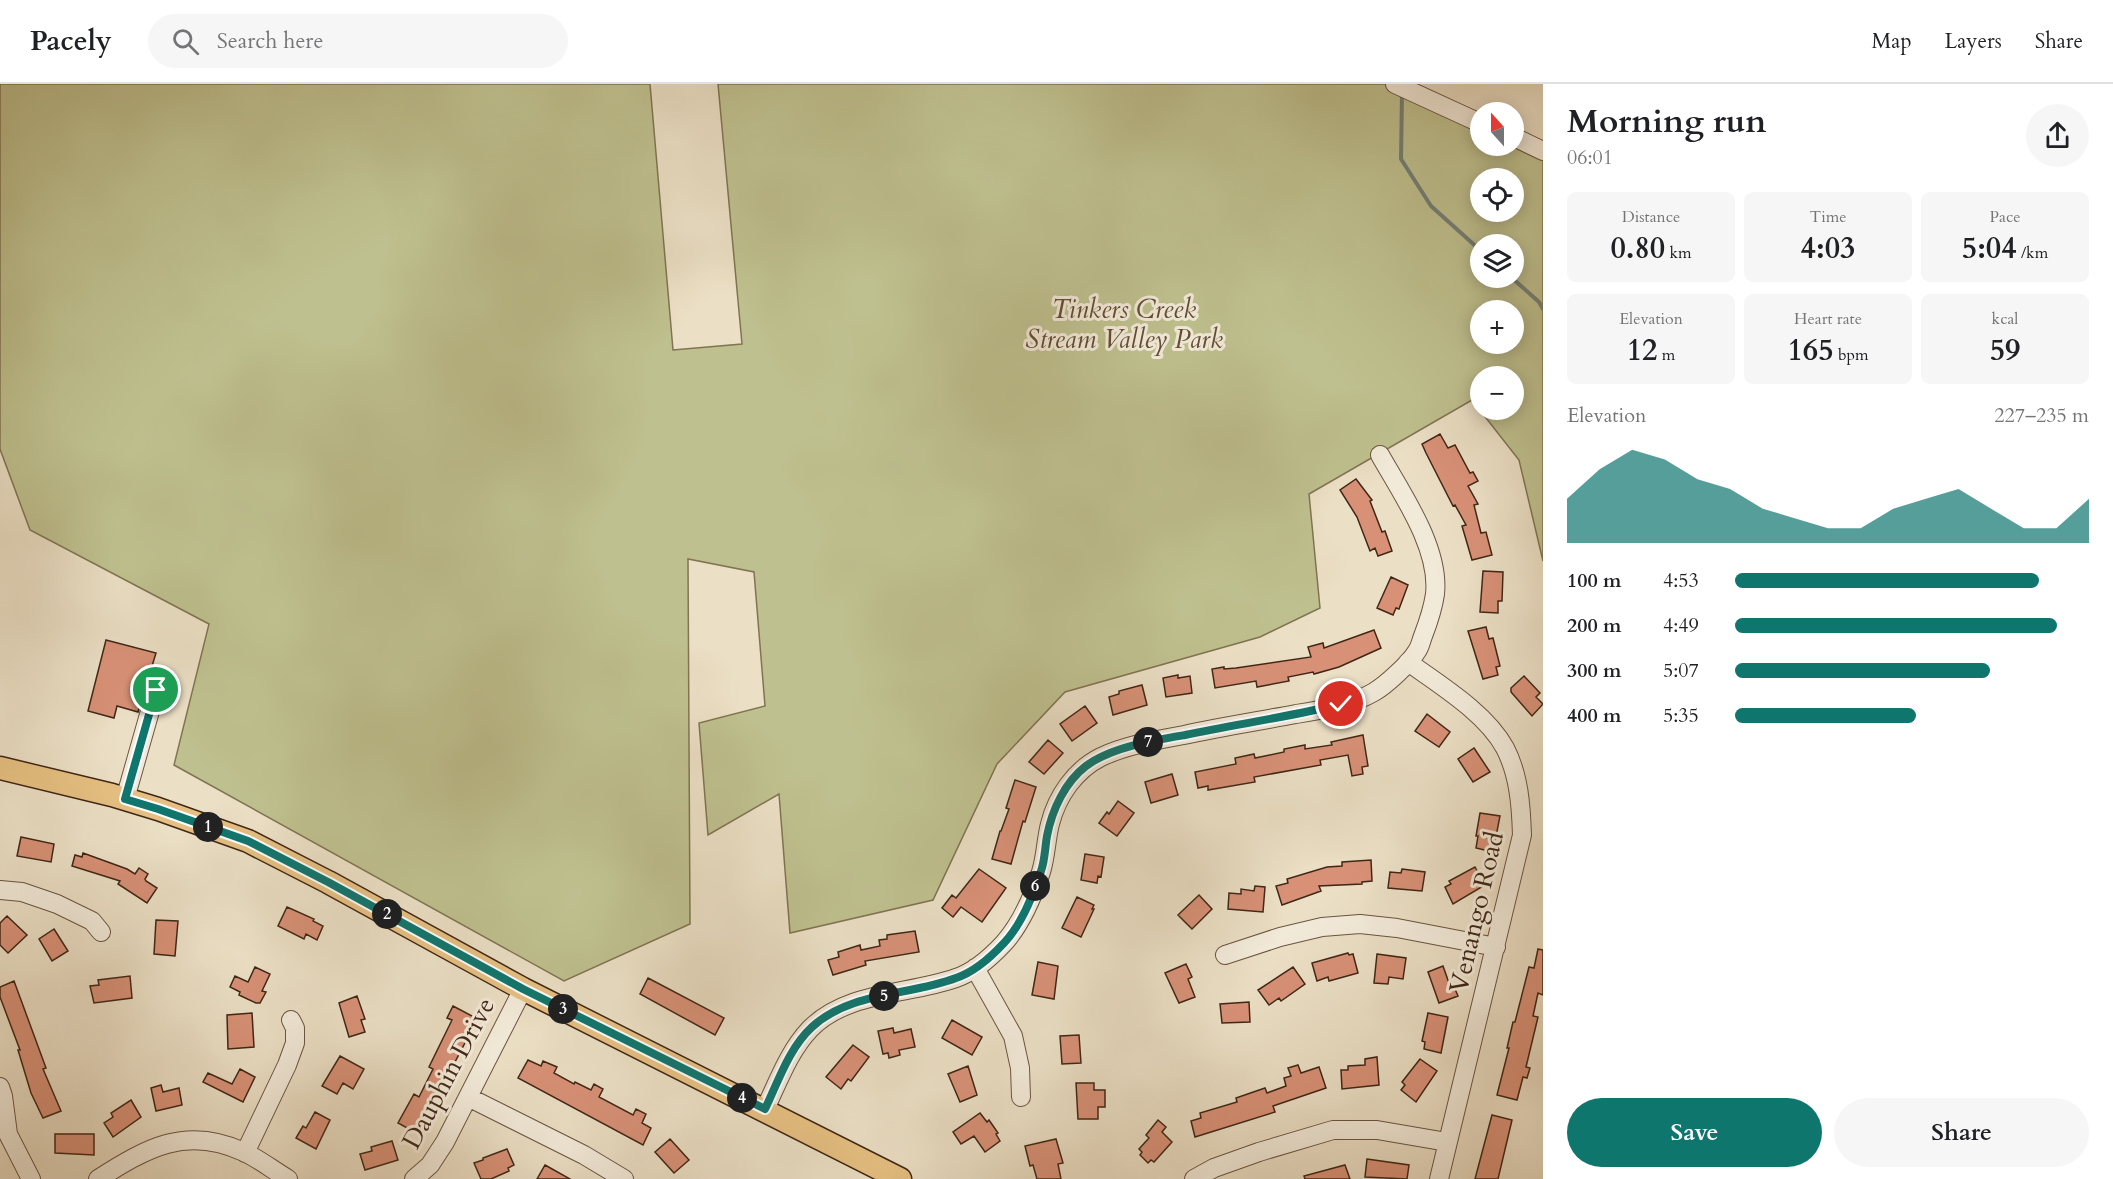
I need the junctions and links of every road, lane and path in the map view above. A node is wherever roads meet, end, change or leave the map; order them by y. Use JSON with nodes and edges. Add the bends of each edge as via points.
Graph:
{"nodes":[{"id":1,"x":1395,"y":84,"type":"edge"},
{"id":2,"x":1470,"y":118,"type":"edge"},
{"id":3,"x":1524,"y":142,"type":"edge"},
{"id":4,"x":1543,"y":151,"type":"edge"},
{"id":5,"x":1380,"y":455,"type":"dead end"},
{"id":6,"x":1408,"y":662,"type":"junction"},
{"id":7,"x":156,"y":690,"type":"dead end"},
{"id":8,"x":0,"y":768,"type":"edge"},
{"id":9,"x":125,"y":799,"type":"junction"},
{"id":10,"x":0,"y":890,"type":"edge"},
{"id":11,"x":101,"y":932,"type":"dead end"},
{"id":12,"x":1496,"y":946,"type":"junction"},
{"id":13,"x":1224,"y":955,"type":"dead end"},
{"id":14,"x":975,"y":968,"type":"junction"},
{"id":15,"x":523,"y":989,"type":"junction"},
{"id":16,"x":291,"y":1020,"type":"dead end"},
{"id":17,"x":1,"y":1093,"type":"edge"},
{"id":18,"x":468,"y":1097,"type":"junction"},
{"id":19,"x":1021,"y":1097,"type":"dead end"},
{"id":20,"x":765,"y":1109,"type":"junction"},
{"id":21,"x":1447,"y":1142,"type":"junction"},
{"id":22,"x":245,"y":1153,"type":"junction"},
{"id":23,"x":32,"y":1179,"type":"edge"},
{"id":24,"x":98,"y":1179,"type":"edge"},
{"id":25,"x":288,"y":1179,"type":"edge"},
{"id":26,"x":414,"y":1179,"type":"edge"},
{"id":27,"x":624,"y":1179,"type":"edge"},
{"id":28,"x":900,"y":1179,"type":"edge"},
{"id":29,"x":1194,"y":1179,"type":"edge"},
{"id":30,"x":1438,"y":1179,"type":"edge"}],
"edges":[{"from":1,"to":2,"type":"street"},
{"from":3,"to":4,"type":"street"},
{"from":5,"to":6,"type":"street","via":[[1413,513],[1434,568],[1435,594],[1417,652]]},
{"from":6,"to":12,"type":"street","name":"Venango Road","via":[[1493,730],[1505,748],[1515,778],[1522,835]]},
{"from":6,"to":14,"type":"street","via":[[1373,693],[1341,704],[1155,740],[1086,766],[1065,788],[1056,807],[1041,870],[1018,924],[1004,943]]},
{"from":7,"to":9,"type":"street"},
{"from":8,"to":9,"type":"main road"},
{"from":9,"to":15,"type":"main road","via":[[248,841]]},
{"from":10,"to":11,"type":"street","via":[[22,892],[57,904],[92,921]]},
{"from":12,"to":13,"type":"street","via":[[1360,924],[1322,927]]},
{"from":12,"to":21,"type":"street","name":"Venango Road"},
{"from":14,"to":19,"type":"street","via":[[1013,1036]]},
{"from":14,"to":20,"type":"street","via":[[957,978],[853,1003],[826,1016],[796,1046]]},
{"from":15,"to":18,"type":"street","name":"Dauphin Drive"},
{"from":15,"to":20,"type":"main road"},
{"from":16,"to":22,"type":"street","via":[[296,1043]]},
{"from":17,"to":23,"type":"street","via":[[8,1134]]},
{"from":18,"to":26,"type":"street","name":"Dauphin Drive","via":[[430,1165]]},
{"from":18,"to":27,"type":"street"},
{"from":20,"to":28,"type":"main road"},
{"from":21,"to":29,"type":"street","via":[[1377,1130],[1333,1130],[1259,1152]]},
{"from":21,"to":30,"type":"street","name":"Venango Road"},
{"from":22,"to":24,"type":"street","via":[[207,1141],[174,1141],[135,1156]]},
{"from":22,"to":25,"type":"street"}]}
